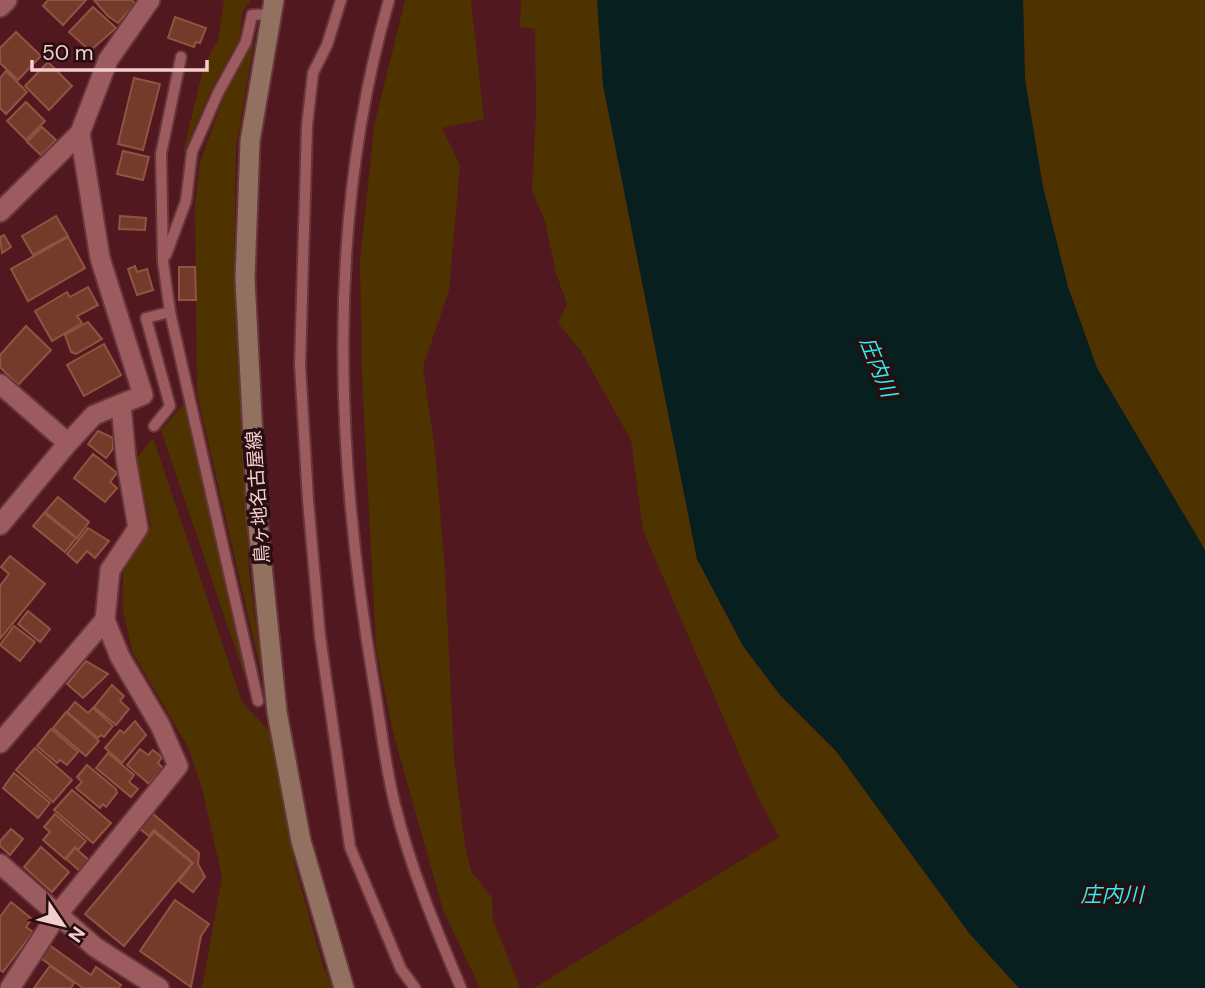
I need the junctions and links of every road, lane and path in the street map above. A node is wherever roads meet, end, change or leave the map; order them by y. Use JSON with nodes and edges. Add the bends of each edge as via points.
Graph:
{"nodes":[{"id":1,"x":7,"y":0,"type":"edge"},
{"id":2,"x":150,"y":0,"type":"edge"},
{"id":3,"x":341,"y":0,"type":"edge"},
{"id":4,"x":389,"y":0,"type":"edge"},
{"id":5,"x":0,"y":7,"type":"edge"},
{"id":6,"x":273,"y":7,"type":"edge"},
{"id":7,"x":181,"y":57,"type":"dead end"},
{"id":8,"x":80,"y":133,"type":"junction"},
{"id":9,"x":0,"y":212,"type":"edge"},
{"id":10,"x":163,"y":261,"type":"junction"},
{"id":11,"x":170,"y":312,"type":"junction"},
{"id":12,"x":0,"y":384,"type":"edge"},
{"id":13,"x":121,"y":404,"type":"junction"},
{"id":14,"x":154,"y":426,"type":"dead end"},
{"id":15,"x":68,"y":443,"type":"junction"},
{"id":16,"x":0,"y":525,"type":"edge"},
{"id":17,"x":105,"y":620,"type":"junction"},
{"id":18,"x":258,"y":701,"type":"dead end"},
{"id":19,"x":0,"y":743,"type":"edge"},
{"id":20,"x":0,"y":864,"type":"edge"},
{"id":21,"x":57,"y":915,"type":"junction"},
{"id":22,"x":10,"y":988,"type":"edge"},
{"id":23,"x":159,"y":988,"type":"edge"},
{"id":24,"x":344,"y":988,"type":"edge"},
{"id":25,"x":415,"y":988,"type":"edge"},
{"id":26,"x":461,"y":988,"type":"edge"}],
"edges":[{"from":1,"to":5,"type":"street"},
{"from":2,"to":8,"type":"street","via":[[108,60]]},
{"from":3,"to":25,"type":"lane","via":[[313,73],[307,126],[300,365],[308,500],[320,636],[350,847],[401,969]]},
{"from":4,"to":26,"type":"lane","via":[[374,53],[350,194],[343,311],[345,425],[357,585],[394,804],[431,917]]},
{"from":6,"to":10,"type":"lane","via":[[252,15],[246,42],[192,152],[186,201]]},
{"from":6,"to":24,"type":"main road","name":"鳥ヶ地名古屋線","via":[[250,141],[245,279],[257,516],[277,712],[302,841]]},
{"from":7,"to":10,"type":"lane","via":[[161,154]]},
{"from":8,"to":9,"type":"street"},
{"from":8,"to":13,"type":"street","via":[[100,258],[143,395]]},
{"from":10,"to":11,"type":"lane"},
{"from":11,"to":14,"type":"lane","via":[[146,318],[170,406]]},
{"from":11,"to":18,"type":"lane"},
{"from":12,"to":15,"type":"street"},
{"from":13,"to":15,"type":"street","via":[[94,415]]},
{"from":13,"to":17,"type":"street","via":[[138,528],[110,570]]},
{"from":15,"to":16,"type":"street"},
{"from":17,"to":19,"type":"street"},
{"from":17,"to":21,"type":"street","via":[[178,766]]},
{"from":20,"to":21,"type":"street"},
{"from":21,"to":22,"type":"street"},
{"from":21,"to":23,"type":"street","via":[[95,947]]}]}
